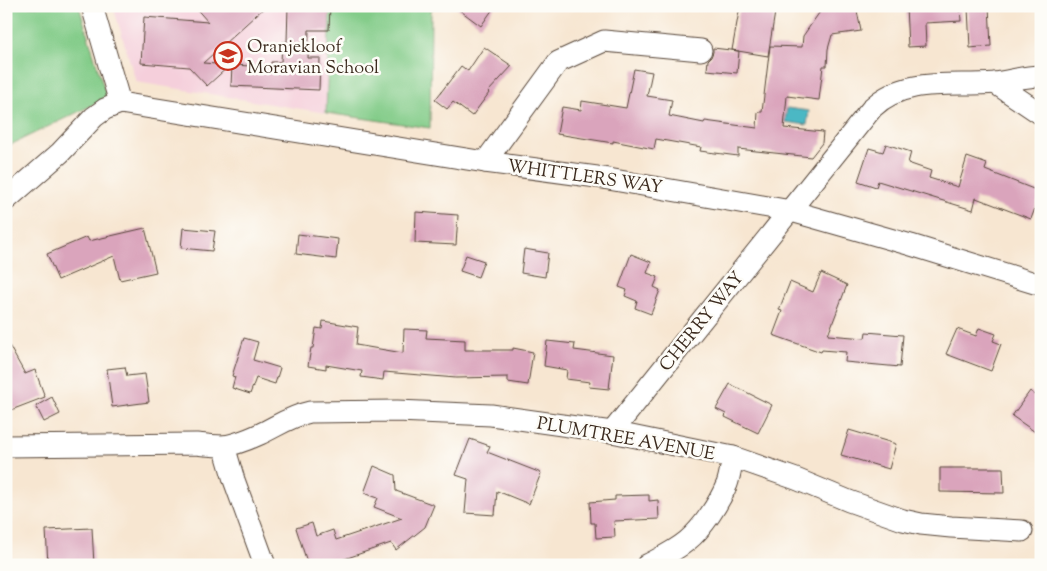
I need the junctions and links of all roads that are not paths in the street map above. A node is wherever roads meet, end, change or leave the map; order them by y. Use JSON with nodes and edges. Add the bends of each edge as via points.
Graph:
{"nodes":[{"id":1,"x":92,"y":6,"type":"edge"},
{"id":2,"x":702,"y":50,"type":"dead end"},
{"id":3,"x":1041,"y":76,"type":"edge"},
{"id":4,"x":995,"y":83,"type":"junction"},
{"id":5,"x":120,"y":103,"type":"junction"},
{"id":6,"x":1041,"y":114,"type":"edge"},
{"id":7,"x":485,"y":162,"type":"junction"},
{"id":8,"x":6,"y":200,"type":"edge"},
{"id":9,"x":790,"y":210,"type":"junction"},
{"id":10,"x":1041,"y":285,"type":"edge"},
{"id":11,"x":612,"y":432,"type":"junction"},
{"id":12,"x":6,"y":446,"type":"edge"},
{"id":13,"x":224,"y":446,"type":"junction"},
{"id":14,"x":733,"y":457,"type":"junction"},
{"id":15,"x":1022,"y":531,"type":"dead end"},
{"id":16,"x":265,"y":565,"type":"edge"},
{"id":17,"x":647,"y":565,"type":"edge"}],
"edges":[{"from":1,"to":5,"type":"street"},
{"from":2,"to":7,"type":"street","via":[[604,41],[558,62]]},
{"from":3,"to":4,"type":"street","name":"CHERRY WAY"},
{"from":4,"to":6,"type":"street"},
{"from":4,"to":9,"type":"street","name":"CHERRY WAY","via":[[911,87],[888,96],[873,107]]},
{"from":5,"to":7,"type":"street","name":"WHITTLERS WAY"},
{"from":5,"to":8,"type":"street","via":[[94,117],[60,154]]},
{"from":7,"to":9,"type":"street","name":"WHITTLERS WAY","via":[[597,177]]},
{"from":9,"to":10,"type":"street","name":"WHITTLERS WAY"},
{"from":9,"to":11,"type":"street","name":"CHERRY WAY"},
{"from":11,"to":13,"type":"street","name":"PLUMTREE AVENUE","via":[[490,415],[310,412],[292,417],[244,441]]},
{"from":11,"to":14,"type":"street","name":"PLUMTREE AVENUE"},
{"from":12,"to":13,"type":"street","name":"PLUMTREE AVENUE"},
{"from":13,"to":16,"type":"street"},
{"from":14,"to":15,"type":"street","name":"PLUMTREE AVENUE","via":[[903,520],[951,527]]},
{"from":14,"to":17,"type":"street","via":[[728,483],[706,520],[689,539]]}]}
